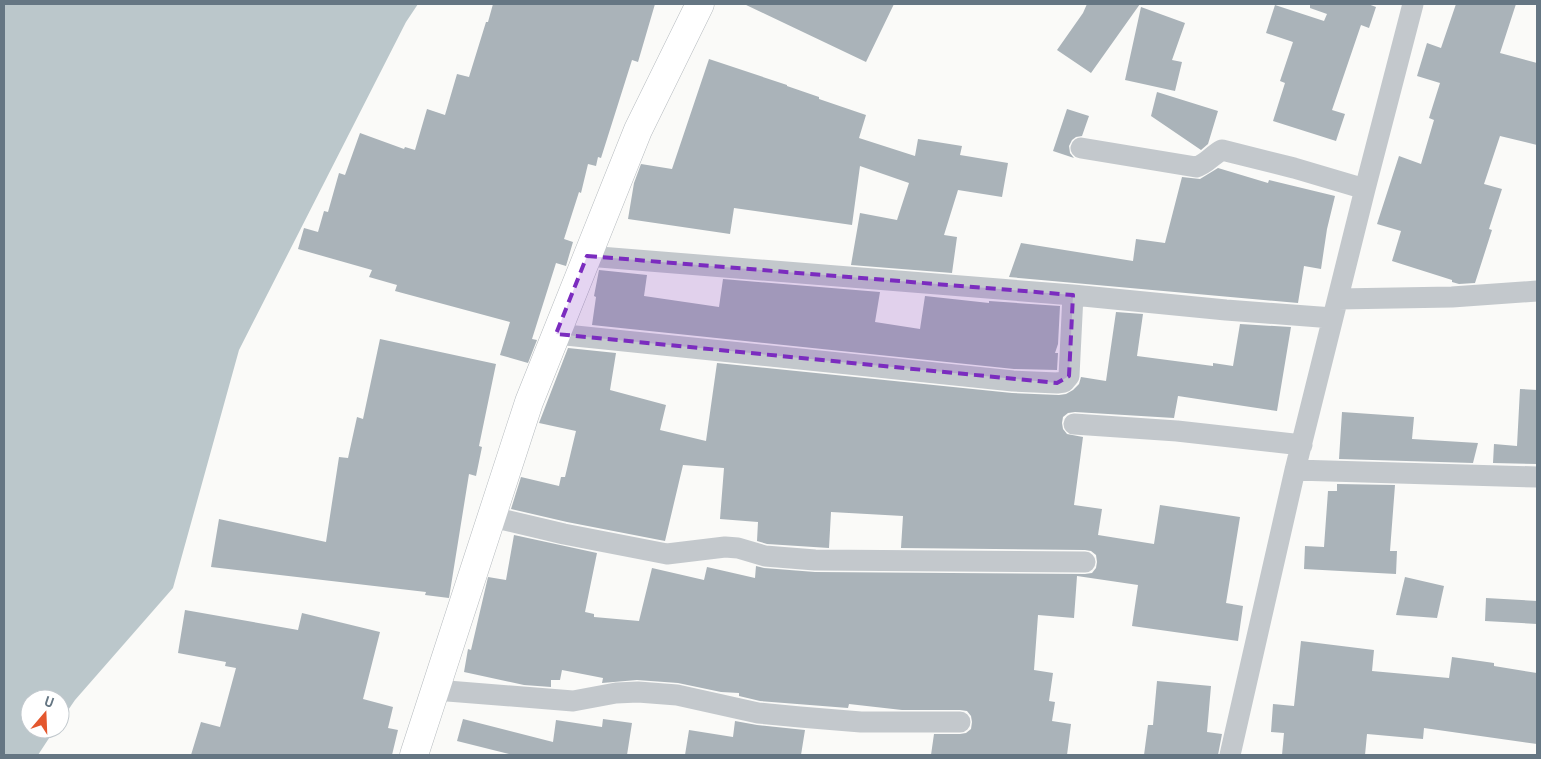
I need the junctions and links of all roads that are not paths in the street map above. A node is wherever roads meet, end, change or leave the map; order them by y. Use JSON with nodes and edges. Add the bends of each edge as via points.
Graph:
{"nodes":[{"id":1,"x":700,"y":4,"type":"edge"},
{"id":2,"x":1413,"y":4,"type":"edge"},
{"id":3,"x":1081,"y":148,"type":"dead end"},
{"id":4,"x":1365,"y":189,"type":"junction"},
{"id":5,"x":587,"y":256,"type":"junction"},
{"id":6,"x":1537,"y":291,"type":"edge"},
{"id":7,"x":1073,"y":295,"type":"junction"},
{"id":8,"x":1335,"y":308,"type":"junction"},
{"id":9,"x":556,"y":334,"type":"junction"},
{"id":10,"x":1074,"y":424,"type":"dead end"},
{"id":11,"x":1302,"y":445,"type":"junction"},
{"id":12,"x":1295,"y":470,"type":"junction"},
{"id":13,"x":1537,"y":478,"type":"edge"},
{"id":14,"x":492,"y":517,"type":"junction"},
{"id":15,"x":1085,"y":562,"type":"dead end"},
{"id":16,"x":435,"y":690,"type":"junction"},
{"id":17,"x":960,"y":722,"type":"dead end"},
{"id":18,"x":414,"y":755,"type":"edge"},
{"id":19,"x":1230,"y":755,"type":"edge"}],
"edges":[{"from":1,"to":5,"type":"main road","via":[[638,130]]},
{"from":2,"to":4,"type":"street"},
{"from":3,"to":4,"type":"street","via":[[1196,167],[1203,166],[1222,150]]},
{"from":4,"to":8,"type":"street"},
{"from":5,"to":7,"type":"street"},
{"from":5,"to":9,"type":"main road"},
{"from":6,"to":8,"type":"street"},
{"from":7,"to":8,"type":"street","via":[[1226,310]]},
{"from":7,"to":9,"type":"street","via":[[1069,376],[1064,382],[1057,383]]},
{"from":8,"to":11,"type":"street"},
{"from":9,"to":14,"type":"main road","via":[[529,402]]},
{"from":10,"to":11,"type":"street"},
{"from":11,"to":12,"type":"street"},
{"from":12,"to":13,"type":"street"},
{"from":12,"to":19,"type":"street"},
{"from":14,"to":15,"type":"street","via":[[667,554],[725,547],[765,556],[815,560]]},
{"from":14,"to":16,"type":"main road"},
{"from":16,"to":17,"type":"street","via":[[573,701],[638,692],[677,695],[758,713],[860,722]]},
{"from":16,"to":18,"type":"main road"}]}
